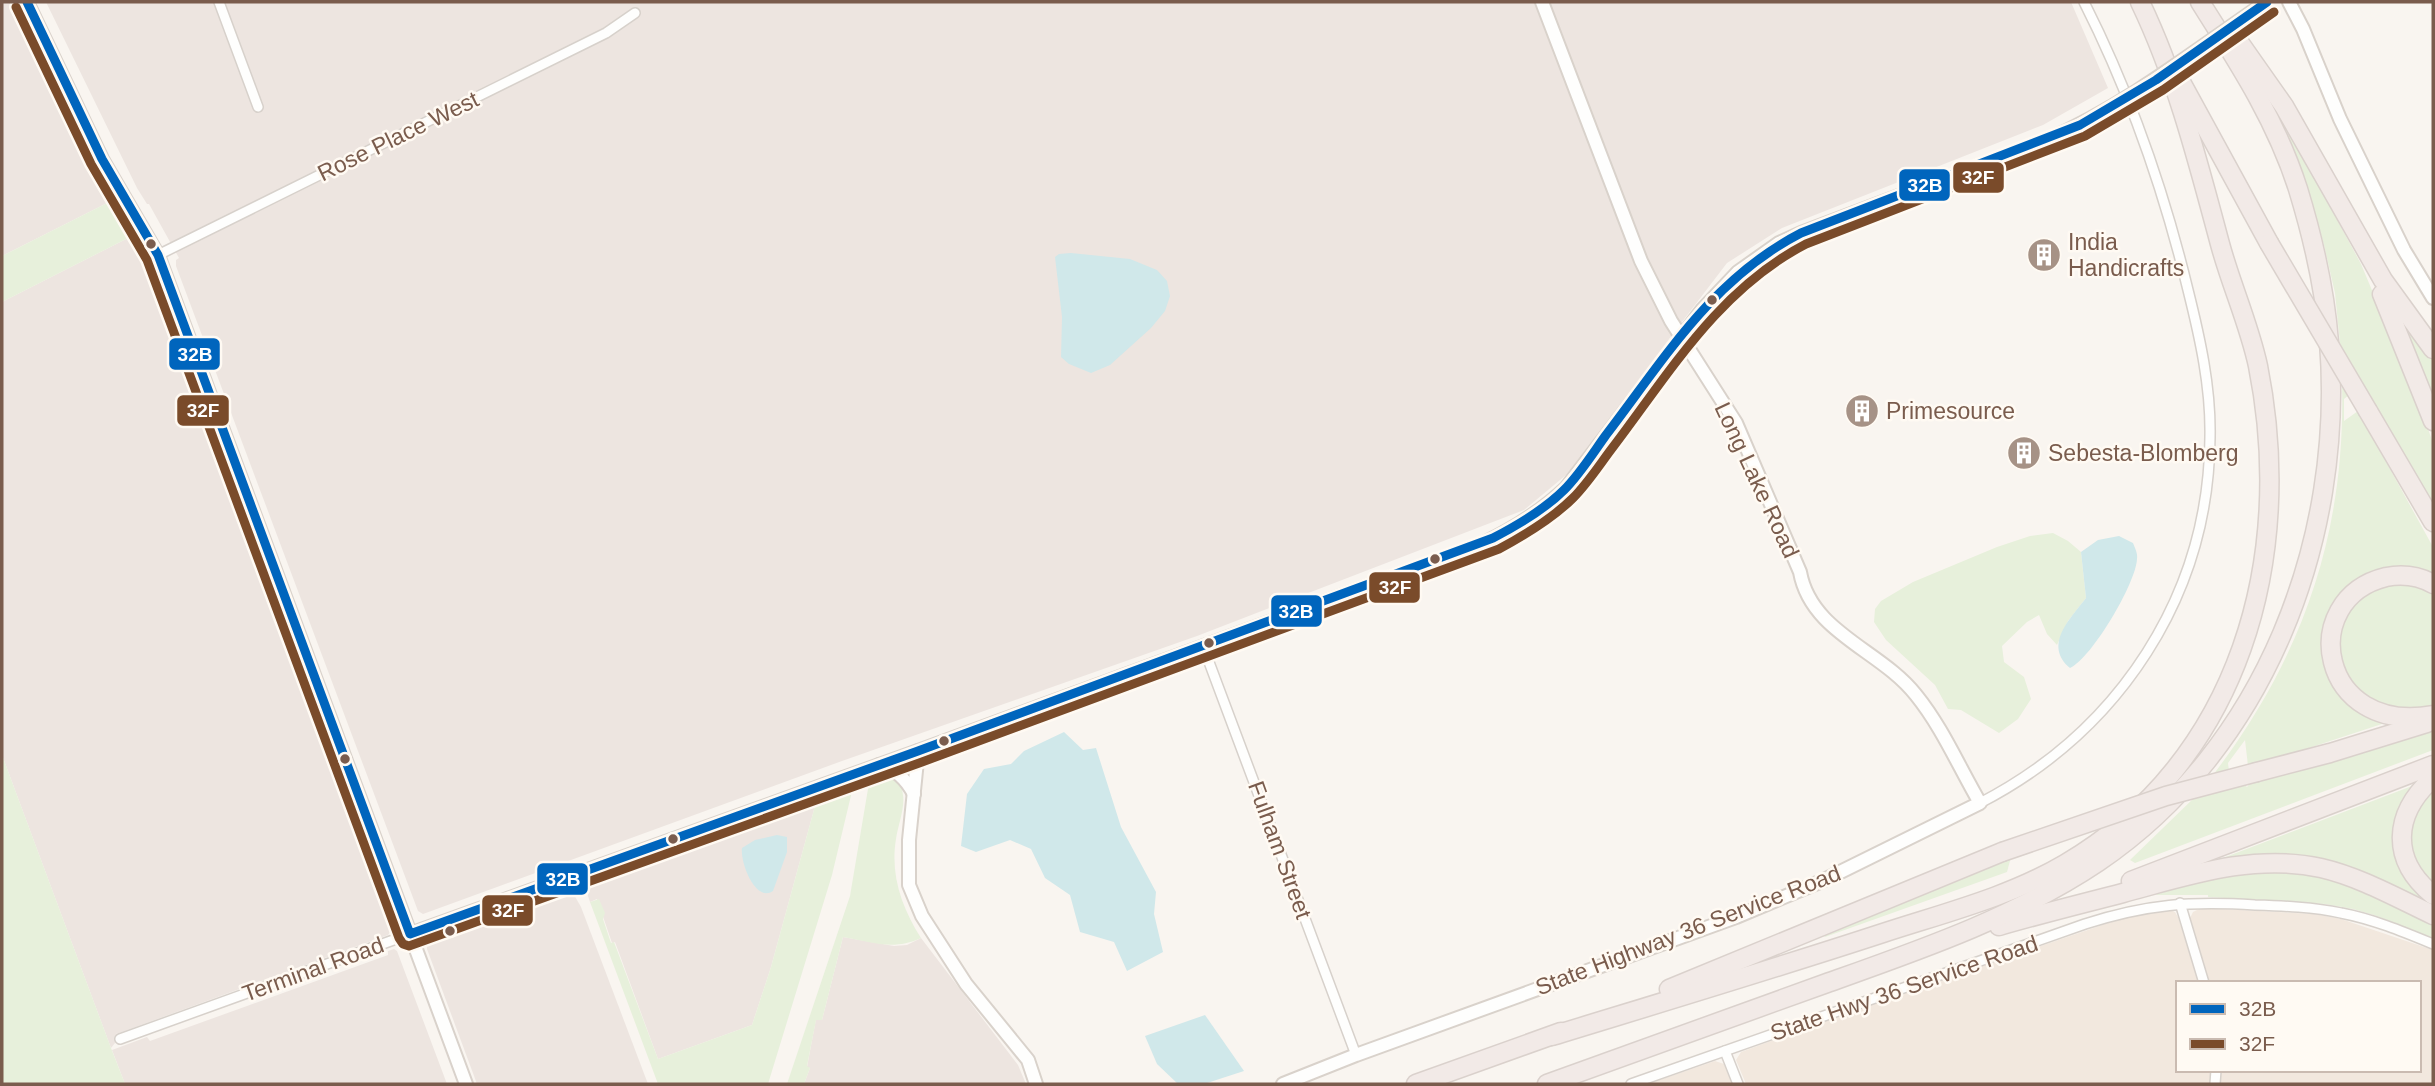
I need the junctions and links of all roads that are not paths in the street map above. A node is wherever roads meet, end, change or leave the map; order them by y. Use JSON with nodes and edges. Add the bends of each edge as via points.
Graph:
{"nodes":[{"id":1,"x":27,"y":2,"type":"edge"},
{"id":2,"x":219,"y":2,"type":"edge"},
{"id":3,"x":1542,"y":2,"type":"edge"},
{"id":4,"x":2084,"y":2,"type":"edge"},
{"id":5,"x":2140,"y":2,"type":"edge"},
{"id":6,"x":2200,"y":2,"type":"edge"},
{"id":7,"x":2210,"y":2,"type":"edge"},
{"id":8,"x":2289,"y":2,"type":"edge"},
{"id":9,"x":2265,"y":3,"type":"edge"},
{"id":10,"x":635,"y":13,"type":"dead end"},
{"id":11,"x":2155,"y":36,"type":"junction"},
{"id":12,"x":258,"y":107,"type":"dead end"},
{"id":13,"x":2341,"y":208,"type":"junction"},
{"id":14,"x":158,"y":255,"type":"junction"},
{"id":15,"x":2433,"y":298,"type":"edge"},
{"id":16,"x":1681,"y":338,"type":"junction"},
{"id":17,"x":2433,"y":349,"type":"edge"},
{"id":18,"x":2433,"y":421,"type":"edge"},
{"id":19,"x":2433,"y":523,"type":"edge"},
{"id":20,"x":2433,"y":584,"type":"edge"},
{"id":21,"x":1203,"y":646,"type":"junction"},
{"id":22,"x":2433,"y":715,"type":"edge"},
{"id":23,"x":2433,"y":721,"type":"edge"},
{"id":24,"x":918,"y":751,"type":"junction"},
{"id":25,"x":879,"y":765,"type":"junction"},
{"id":26,"x":2433,"y":765,"type":"edge"},
{"id":27,"x":2433,"y":778,"type":"edge"},
{"id":28,"x":914,"y":794,"type":"junction"},
{"id":29,"x":1980,"y":803,"type":"junction"},
{"id":30,"x":2433,"y":895,"type":"edge"},
{"id":31,"x":2180,"y":903,"type":"junction"},
{"id":32,"x":2039,"y":914,"type":"junction"},
{"id":33,"x":2433,"y":915,"type":"edge"},
{"id":34,"x":410,"y":934,"type":"junction"},
{"id":35,"x":2433,"y":944,"type":"edge"},
{"id":36,"x":1932,"y":945,"type":"junction"},
{"id":37,"x":2203,"y":981,"type":"edge"},
{"id":38,"x":1552,"y":1036,"type":"junction"},
{"id":39,"x":120,"y":1039,"type":"dead end"},
{"id":40,"x":1725,"y":1051,"type":"junction"},
{"id":41,"x":1356,"y":1055,"type":"junction"},
{"id":42,"x":466,"y":1084,"type":"edge"},
{"id":43,"x":1037,"y":1084,"type":"edge"},
{"id":44,"x":1283,"y":1084,"type":"edge"},
{"id":45,"x":1416,"y":1084,"type":"edge"},
{"id":46,"x":1547,"y":1084,"type":"edge"},
{"id":47,"x":1632,"y":1084,"type":"edge"},
{"id":48,"x":1738,"y":1084,"type":"edge"}],
"edges":[{"from":1,"to":14,"type":"street","via":[[102,159]]},
{"from":2,"to":12,"type":"street"},
{"from":3,"to":16,"type":"street","name":"Long Lake Road","via":[[1641,261]]},
{"from":4,"to":29,"type":"street","name":"State Highway 36 Service Road","via":[[2136,122],[2181,263],[2209,400],[2206,495],[2193,553],[2176,597],[2126,684],[2060,752]]},
{"from":5,"to":11,"type":"highway"},
{"from":6,"to":36,"type":"highway","via":[[2254,87],[2283,149],[2308,223],[2322,290],[2329,344],[2330,425],[2323,491],[2309,556],[2280,639],[2245,708],[2204,766],[2155,817],[2069,880]]},
{"from":7,"to":13,"type":"highway","via":[[2284,106]]},
{"from":8,"to":15,"type":"street","via":[[2332,104],[2403,250]]},
{"from":9,"to":16,"type":"street","name":"Terminal Road","bridge":true,"via":[[2132,96],[2089,120],[1779,243],[1719,290]]},
{"from":10,"to":14,"type":"street","name":"Rose Place West","via":[[606,33]]},
{"from":11,"to":19,"type":"highway","bridge":true,"via":[[2269,243]]},
{"from":11,"to":38,"type":"highway","via":[[2190,131],[2252,341],[2268,440],[2267,531],[2257,598],[2231,679],[2200,736],[2134,815],[2082,853],[2032,881],[1806,958]]},
{"from":13,"to":17,"type":"highway","via":[[2398,303]]},
{"from":13,"to":18,"type":"highway","via":[[2381,291]]},
{"from":14,"to":34,"type":"street"},
{"from":16,"to":21,"type":"street","name":"Terminal Road","via":[[1584,467],[1549,505],[1528,519],[1482,544]]},
{"from":16,"to":29,"type":"street","name":"Long Lake Road","via":[[1736,423],[1814,606],[1916,694]]},
{"from":20,"to":22,"type":"highway","via":[[2393,576],[2357,590],[2341,609],[2331,644],[2337,675],[2352,697],[2390,716]]},
{"from":21,"to":24,"type":"street","name":"Terminal Road"},
{"from":21,"to":41,"type":"street","name":"Fulham Street"},
{"from":23,"to":38,"type":"highway","bridge":true,"via":[[2166,796],[2002,852]]},
{"from":24,"to":25,"type":"street","name":"Terminal Road"},
{"from":24,"to":28,"type":"street"},
{"from":25,"to":28,"type":"street","via":[[893,770]]},
{"from":25,"to":34,"type":"street","name":"Terminal Road"},
{"from":26,"to":32,"type":"highway"},
{"from":27,"to":30,"type":"highway","via":[[2411,802],[2402,838],[2406,862]]},
{"from":28,"to":43,"type":"street","via":[[909,886],[922,916],[967,984],[1028,1060]]},
{"from":29,"to":41,"type":"street","name":"State Highway 36 Service Road","via":[[1822,881],[1736,916]]},
{"from":31,"to":35,"type":"street","name":"State Hwy 36 Service Road","via":[[2303,907],[2343,913]]},
{"from":31,"to":37,"type":"street"},
{"from":31,"to":40,"type":"street","name":"State Hwy 36 Service Road","via":[[2117,914]]},
{"from":32,"to":33,"type":"highway","via":[[2203,872],[2273,863],[2343,874]]},
{"from":32,"to":36,"type":"highway"},
{"from":34,"to":39,"type":"street","name":"Terminal Road"},
{"from":34,"to":42,"type":"street"},
{"from":36,"to":46,"type":"highway"},
{"from":38,"to":45,"type":"highway"},
{"from":40,"to":47,"type":"street","name":"State Hwy 36 Service Road"},
{"from":40,"to":48,"type":"street"},
{"from":41,"to":44,"type":"street","name":"State Highway 36 Service Road"}]}
